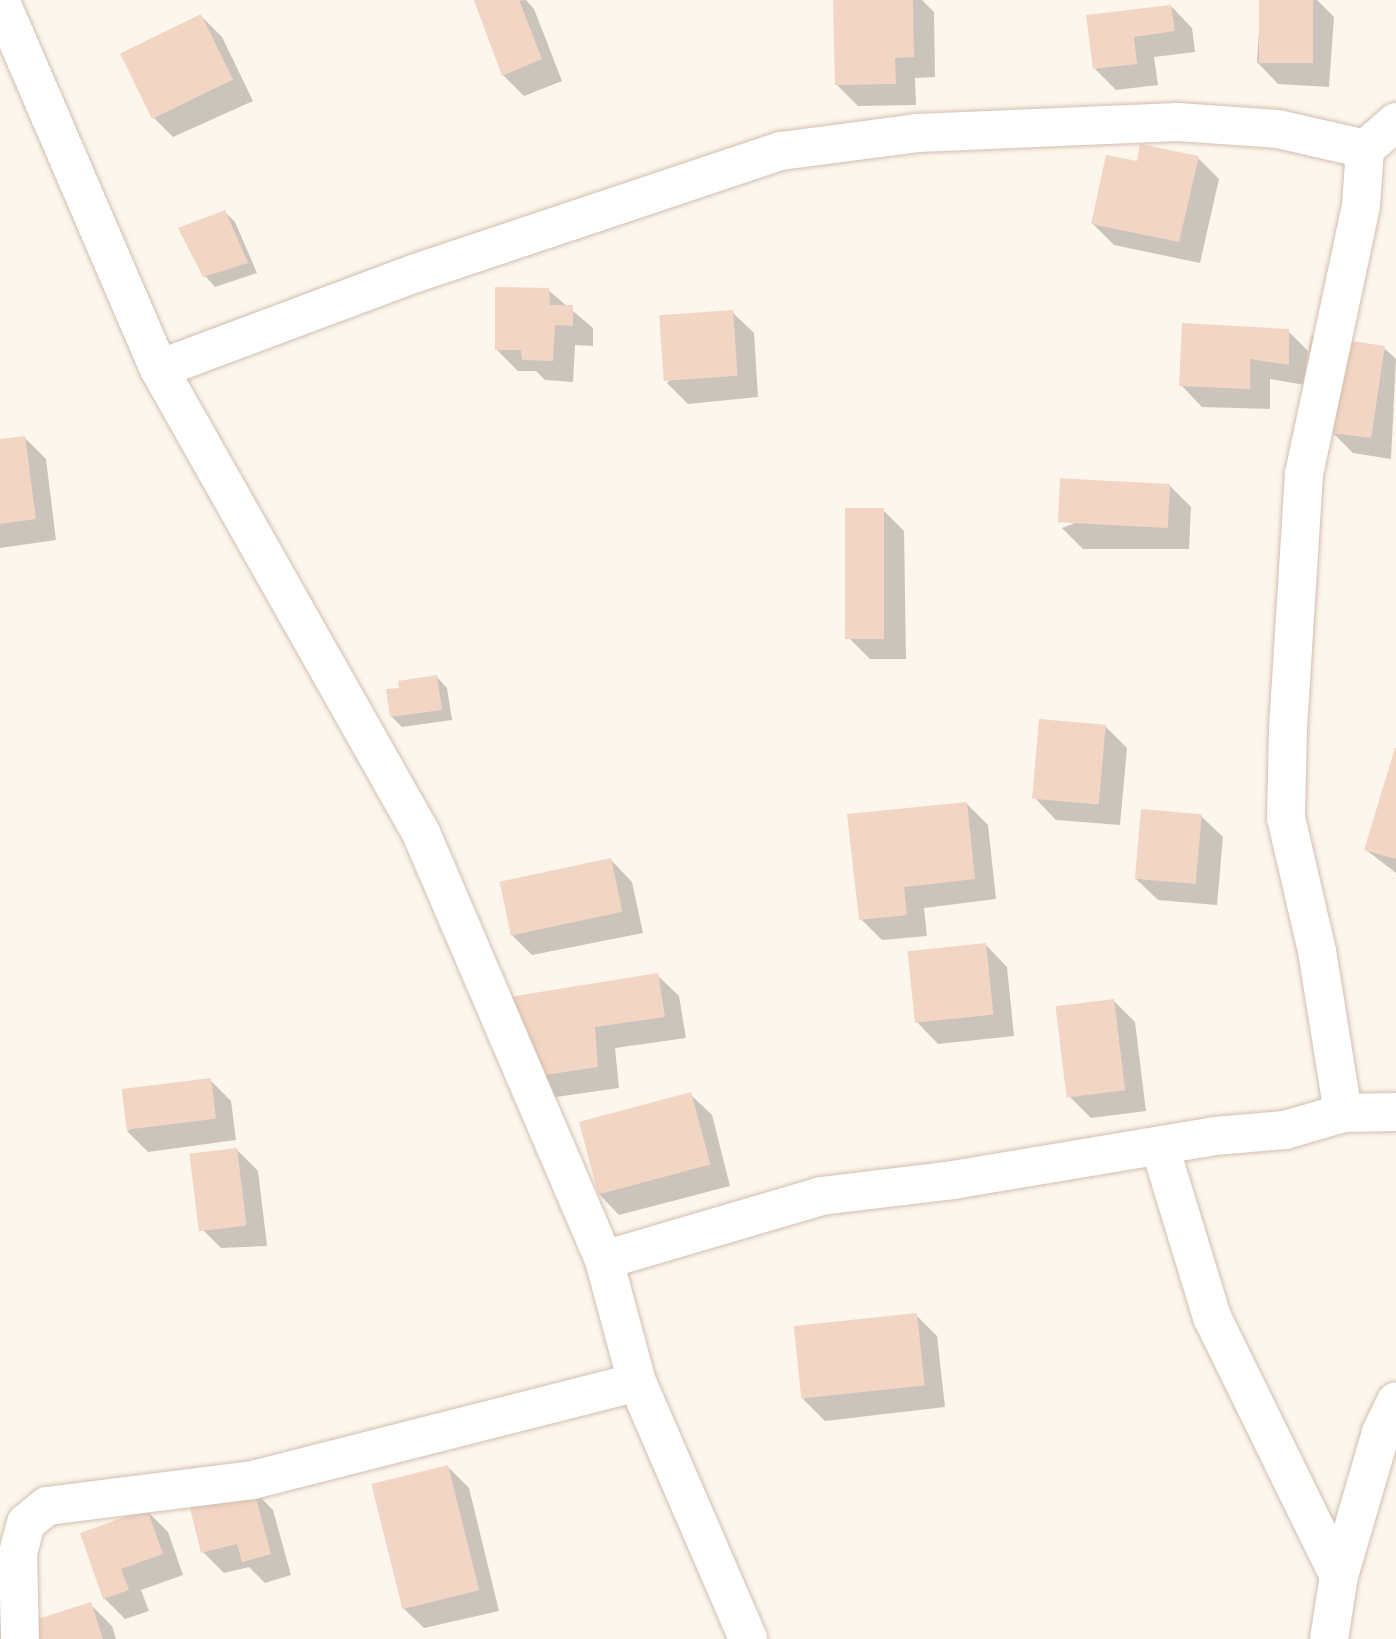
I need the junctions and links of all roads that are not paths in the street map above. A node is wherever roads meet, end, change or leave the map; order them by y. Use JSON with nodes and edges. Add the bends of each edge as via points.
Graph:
{"nodes":[{"id":1,"x":0,"y":0,"type":"edge"},
{"id":2,"x":1396,"y":122,"type":"edge"},
{"id":3,"x":1365,"y":149,"type":"junction"},
{"id":4,"x":159,"y":369,"type":"junction"},
{"id":5,"x":1396,"y":1112,"type":"edge"},
{"id":6,"x":1343,"y":1113,"type":"junction"},
{"id":7,"x":1160,"y":1147,"type":"junction"},
{"id":8,"x":604,"y":1260,"type":"junction"},
{"id":9,"x":637,"y":1382,"type":"junction"},
{"id":10,"x":1396,"y":1401,"type":"edge"},
{"id":11,"x":1339,"y":1576,"type":"junction"},
{"id":12,"x":20,"y":1639,"type":"edge"},
{"id":13,"x":748,"y":1639,"type":"edge"},
{"id":14,"x":1329,"y":1639,"type":"edge"}],
"edges":[{"from":1,"to":4,"type":"street"},
{"from":2,"to":3,"type":"street"},
{"from":3,"to":4,"type":"street","via":[[1278,129],[1178,122],[917,133],[781,151],[416,273]]},
{"from":3,"to":6,"type":"street","via":[[1362,205],[1304,474],[1286,818],[1317,951]]},
{"from":4,"to":8,"type":"street","via":[[421,833]]},
{"from":5,"to":6,"type":"street"},
{"from":6,"to":7,"type":"street","via":[[1285,1130]]},
{"from":7,"to":8,"type":"street","via":[[821,1196]]},
{"from":7,"to":11,"type":"street","via":[[1212,1317]]},
{"from":8,"to":9,"type":"street"},
{"from":9,"to":12,"type":"street","via":[[253,1480],[47,1506],[26,1523],[18,1553]]},
{"from":9,"to":13,"type":"street"},
{"from":10,"to":11,"type":"street","via":[[1381,1432]]},
{"from":11,"to":14,"type":"street"}]}
